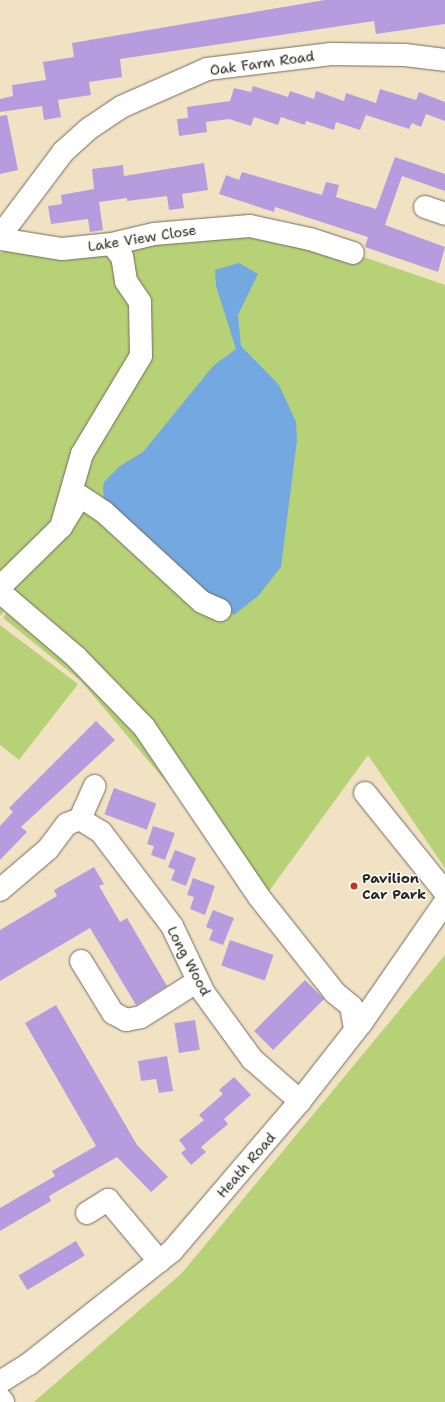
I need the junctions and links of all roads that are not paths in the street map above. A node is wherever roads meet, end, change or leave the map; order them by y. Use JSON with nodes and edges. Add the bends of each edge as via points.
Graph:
{"nodes":[{"id":1,"x":445,"y":60,"type":"edge"},
{"id":2,"x":425,"y":207,"type":"dead end"},
{"id":3,"x":445,"y":214,"type":"edge"},
{"id":4,"x":0,"y":236,"type":"edge"},
{"id":5,"x":0,"y":239,"type":"edge"},
{"id":6,"x":112,"y":244,"type":"junction"},
{"id":7,"x":353,"y":253,"type":"dead end"},
{"id":8,"x":61,"y":527,"type":"junction"},
{"id":9,"x":0,"y":587,"type":"edge"},
{"id":10,"x":0,"y":592,"type":"edge"},
{"id":11,"x":220,"y":610,"type":"dead end"},
{"id":12,"x":95,"y":786,"type":"dead end"},
{"id":13,"x":365,"y":792,"type":"dead end"},
{"id":14,"x":80,"y":820,"type":"junction"},
{"id":15,"x":0,"y":890,"type":"edge"},
{"id":16,"x":445,"y":892,"type":"edge"},
{"id":17,"x":445,"y":902,"type":"edge"},
{"id":18,"x":81,"y":961,"type":"dead end"},
{"id":19,"x":198,"y":981,"type":"junction"},
{"id":20,"x":356,"y":1028,"type":"junction"},
{"id":21,"x":300,"y":1101,"type":"junction"},
{"id":22,"x":87,"y":1213,"type":"dead end"},
{"id":23,"x":159,"y":1261,"type":"junction"},
{"id":24,"x":0,"y":1382,"type":"edge"},
{"id":25,"x":0,"y":1398,"type":"edge"},
{"id":26,"x":3,"y":1402,"type":"edge"}],
"edges":[{"from":1,"to":4,"type":"street","name":"Oak Farm Road","via":[[405,55],[331,54],[273,58],[207,69],[121,107],[90,128],[49,169]]},
{"from":2,"to":3,"type":"street"},
{"from":5,"to":6,"type":"street","name":"Lake View Close","via":[[62,249]]},
{"from":6,"to":7,"type":"street","name":"Lake View Close","via":[[154,234],[250,226],[310,239]]},
{"from":6,"to":8,"type":"street","via":[[122,257],[126,281],[140,302],[141,356],[82,454]]},
{"from":8,"to":9,"type":"street"},
{"from":8,"to":11,"type":"street","via":[[80,496],[104,512],[202,602]]},
{"from":10,"to":20,"type":"street","via":[[76,657],[144,727],[259,897],[336,993],[351,1006]]},
{"from":12,"to":14,"type":"street"},
{"from":13,"to":16,"type":"street"},
{"from":14,"to":15,"type":"street","via":[[67,824],[48,849]]},
{"from":14,"to":19,"type":"street","name":"Long Wood","via":[[101,832],[172,926]]},
{"from":17,"to":20,"type":"street","name":"Heath Road"},
{"from":18,"to":19,"type":"street","via":[[114,1013],[126,1020],[141,1017]]},
{"from":19,"to":21,"type":"street","name":"Long Wood","via":[[252,1059]]},
{"from":20,"to":21,"type":"street","name":"Heath Road"},
{"from":21,"to":23,"type":"street","name":"Heath Road","via":[[172,1251]]},
{"from":22,"to":23,"type":"street","via":[[108,1200]]},
{"from":23,"to":24,"type":"street","name":"Heath Road","via":[[29,1364]]},
{"from":25,"to":26,"type":"street"}]}
